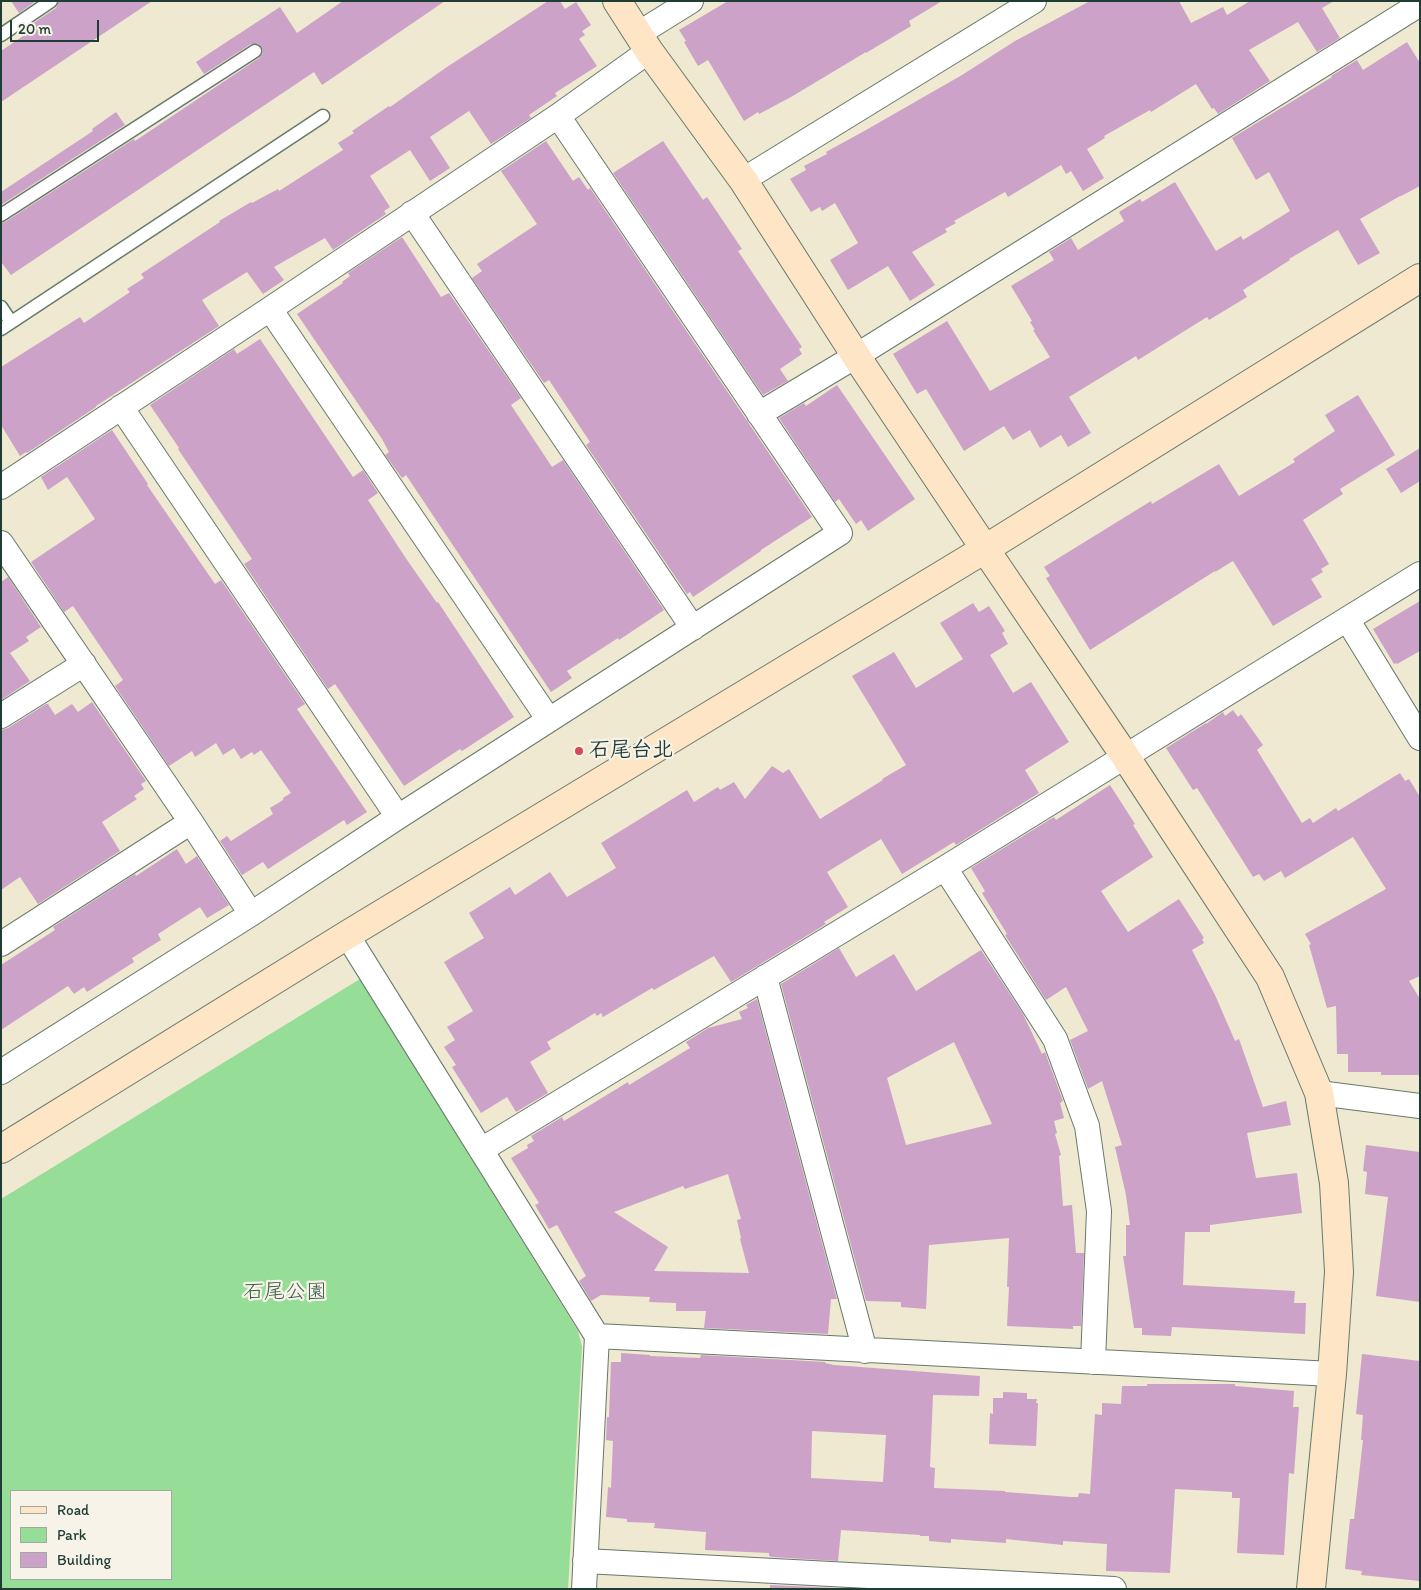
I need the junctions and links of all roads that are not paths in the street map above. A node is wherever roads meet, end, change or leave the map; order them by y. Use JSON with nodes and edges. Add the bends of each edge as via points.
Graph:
{"nodes":[{"id":1,"x":51,"y":1,"type":"edge"},
{"id":2,"x":617,"y":1,"type":"edge"},
{"id":3,"x":691,"y":1,"type":"edge"},
{"id":4,"x":1034,"y":1,"type":"edge"},
{"id":5,"x":1420,"y":4,"type":"edge"},
{"id":6,"x":1,"y":35,"type":"edge"},
{"id":7,"x":644,"y":43,"type":"junction"},
{"id":8,"x":254,"y":51,"type":"dead end"},
{"id":9,"x":323,"y":116,"type":"dead end"},
{"id":10,"x":558,"y":116,"type":"junction"},
{"id":11,"x":743,"y":180,"type":"junction"},
{"id":12,"x":412,"y":213,"type":"junction"},
{"id":13,"x":1,"y":214,"type":"edge"},
{"id":14,"x":1420,"y":278,"type":"edge"},
{"id":15,"x":1,"y":307,"type":"edge"},
{"id":16,"x":270,"y":309,"type":"junction"},
{"id":17,"x":6,"y":325,"type":"edge"},
{"id":18,"x":856,"y":356,"type":"junction"},
{"id":19,"x":121,"y":407,"type":"junction"},
{"id":20,"x":759,"y":414,"type":"junction"},
{"id":21,"x":1,"y":487,"type":"edge"},
{"id":22,"x":1,"y":543,"type":"edge"},
{"id":23,"x":984,"y":549,"type":"junction"},
{"id":24,"x":1420,"y":574,"type":"edge"},
{"id":25,"x":1347,"y":619,"type":"junction"},
{"id":26,"x":693,"y":628,"type":"junction"},
{"id":27,"x":84,"y":664,"type":"junction"},
{"id":28,"x":1,"y":716,"type":"edge"},
{"id":29,"x":549,"y":720,"type":"junction"},
{"id":30,"x":1420,"y":738,"type":"edge"},
{"id":31,"x":1125,"y":756,"type":"junction"},
{"id":32,"x":398,"y":817,"type":"junction"},
{"id":33,"x":191,"y":822,"type":"junction"},
{"id":34,"x":946,"y":868,"type":"junction"},
{"id":35,"x":251,"y":914,"type":"junction"},
{"id":36,"x":347,"y":935,"type":"junction"},
{"id":37,"x":1,"y":944,"type":"edge"},
{"id":38,"x":765,"y":977,"type":"junction"},
{"id":39,"x":1,"y":1072,"type":"edge"},
{"id":40,"x":1319,"y":1093,"type":"junction"},
{"id":41,"x":1420,"y":1106,"type":"edge"},
{"id":42,"x":1,"y":1149,"type":"edge"},
{"id":43,"x":481,"y":1150,"type":"junction"},
{"id":44,"x":597,"y":1336,"type":"junction"},
{"id":45,"x":865,"y":1351,"type":"junction"},
{"id":46,"x":1093,"y":1362,"type":"junction"},
{"id":47,"x":1332,"y":1374,"type":"junction"},
{"id":48,"x":585,"y":1561,"type":"junction"},
{"id":49,"x":584,"y":1589,"type":"edge"},
{"id":50,"x":1114,"y":1589,"type":"edge"},
{"id":51,"x":1311,"y":1589,"type":"edge"}],
"edges":[{"from":1,"to":6,"type":"lane"},
{"from":2,"to":7,"type":"street"},
{"from":3,"to":7,"type":"street"},
{"from":4,"to":11,"type":"street"},
{"from":5,"to":18,"type":"street"},
{"from":7,"to":10,"type":"street"},
{"from":7,"to":11,"type":"street"},
{"from":8,"to":13,"type":"lane"},
{"from":9,"to":17,"type":"lane"},
{"from":10,"to":12,"type":"street"},
{"from":10,"to":20,"type":"street"},
{"from":11,"to":18,"type":"street"},
{"from":12,"to":16,"type":"street"},
{"from":12,"to":26,"type":"street"},
{"from":14,"to":23,"type":"street"},
{"from":15,"to":17,"type":"lane"},
{"from":16,"to":19,"type":"street"},
{"from":16,"to":29,"type":"street"},
{"from":18,"to":20,"type":"street"},
{"from":18,"to":23,"type":"street"},
{"from":19,"to":21,"type":"street"},
{"from":19,"to":32,"type":"street"},
{"from":20,"to":26,"type":"street","via":[[840,533]]},
{"from":22,"to":27,"type":"street"},
{"from":23,"to":31,"type":"street"},
{"from":23,"to":36,"type":"street"},
{"from":24,"to":25,"type":"street"},
{"from":25,"to":30,"type":"street"},
{"from":25,"to":31,"type":"street"},
{"from":26,"to":29,"type":"street"},
{"from":27,"to":28,"type":"street"},
{"from":27,"to":33,"type":"street"},
{"from":29,"to":32,"type":"street"},
{"from":31,"to":34,"type":"street"},
{"from":31,"to":40,"type":"street","via":[[1270,977]]},
{"from":32,"to":35,"type":"street"},
{"from":33,"to":35,"type":"street"},
{"from":33,"to":37,"type":"street"},
{"from":34,"to":38,"type":"street"},
{"from":34,"to":46,"type":"street","via":[[1055,1039],[1087,1126],[1099,1211]]},
{"from":35,"to":39,"type":"street"},
{"from":36,"to":42,"type":"street"},
{"from":36,"to":43,"type":"street"},
{"from":38,"to":43,"type":"street"},
{"from":38,"to":45,"type":"street"},
{"from":40,"to":41,"type":"street"},
{"from":40,"to":47,"type":"street","via":[[1334,1182],[1339,1272]]},
{"from":43,"to":44,"type":"street"},
{"from":44,"to":45,"type":"street"},
{"from":44,"to":48,"type":"street"},
{"from":45,"to":46,"type":"street"},
{"from":46,"to":47,"type":"street"},
{"from":47,"to":51,"type":"street"},
{"from":48,"to":49,"type":"street"},
{"from":48,"to":50,"type":"street"}]}
